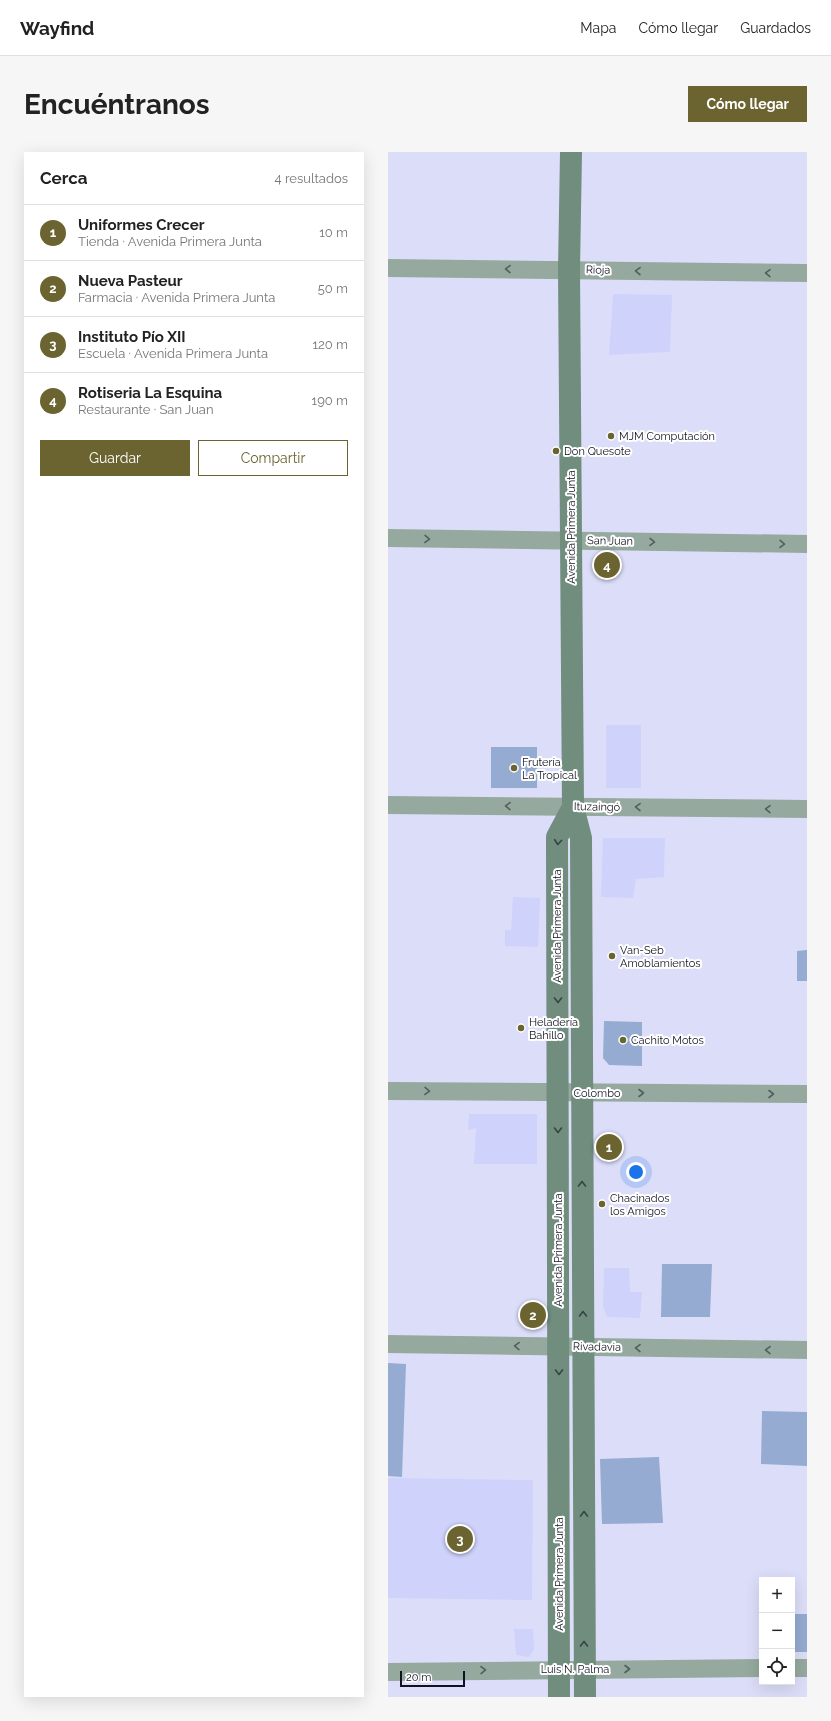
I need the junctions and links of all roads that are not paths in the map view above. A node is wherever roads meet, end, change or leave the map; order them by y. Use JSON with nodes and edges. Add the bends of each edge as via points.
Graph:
{"nodes":[{"id":1,"x":571,"y":152,"type":"edge"},
{"id":2,"x":388,"y":268,"type":"edge"},
{"id":3,"x":569,"y":270,"type":"junction"},
{"id":4,"x":807,"y":273,"type":"edge"},
{"id":5,"x":388,"y":538,"type":"edge"},
{"id":6,"x":571,"y":541,"type":"junction"},
{"id":7,"x":807,"y":544,"type":"edge"},
{"id":8,"x":388,"y":805,"type":"edge"},
{"id":9,"x":573,"y":807,"type":"junction"},
{"id":10,"x":807,"y":809,"type":"edge"},
{"id":11,"x":388,"y":1091,"type":"edge"},
{"id":12,"x":558,"y":1093,"type":"junction"},
{"id":13,"x":582,"y":1093,"type":"junction"},
{"id":14,"x":807,"y":1094,"type":"edge"},
{"id":15,"x":388,"y":1344,"type":"edge"},
{"id":16,"x":558,"y":1347,"type":"junction"},
{"id":17,"x":583,"y":1347,"type":"junction"},
{"id":18,"x":807,"y":1350,"type":"edge"},
{"id":19,"x":759,"y":1668,"type":"edge"},
{"id":20,"x":795,"y":1668,"type":"edge"},
{"id":21,"x":807,"y":1668,"type":"edge"},
{"id":22,"x":559,"y":1669,"type":"junction"},
{"id":23,"x":584,"y":1669,"type":"junction"},
{"id":24,"x":388,"y":1672,"type":"edge"},
{"id":25,"x":559,"y":1697,"type":"edge"},
{"id":26,"x":584,"y":1697,"type":"edge"}],
"edges":[{"from":1,"to":3,"type":"main road","name":"Avenida Primera Junta"},
{"from":3,"to":2,"type":"street","name":"Rioja","one_way":true},
{"from":4,"to":3,"type":"street","name":"Rioja","one_way":true},
{"from":3,"to":6,"type":"main road","name":"Avenida Primera Junta"},
{"from":5,"to":6,"type":"street","name":"San Juan","one_way":true},
{"from":6,"to":7,"type":"street","name":"San Juan","one_way":true},
{"from":6,"to":9,"type":"main road","name":"Avenida Primera Junta"},
{"from":9,"to":8,"type":"street","name":"Ituzaingó","one_way":true},
{"from":10,"to":9,"type":"street","name":"Ituzaingó","one_way":true},
{"from":9,"to":12,"type":"main road","name":"Avenida Primera Junta","one_way":true,"via":[[557,837]]},
{"from":9,"to":13,"type":"main road","name":"Avenida Primera Junta","via":[[581,838]]},
{"from":11,"to":12,"type":"street","name":"Colombo","one_way":true},
{"from":12,"to":13,"type":"street","name":"Colombo"},
{"from":12,"to":16,"type":"main road","name":"Avenida Primera Junta","one_way":true},
{"from":13,"to":14,"type":"street","name":"Colombo","one_way":true},
{"from":17,"to":13,"type":"main road","name":"Avenida Primera Junta","one_way":true},
{"from":16,"to":15,"type":"street","name":"Rivadavia","one_way":true},
{"from":16,"to":17,"type":"street","name":"Rivadavia"},
{"from":16,"to":22,"type":"main road","name":"Avenida Primera Junta","one_way":true},
{"from":18,"to":17,"type":"street","name":"Rivadavia","one_way":true},
{"from":23,"to":17,"type":"main road","name":"Avenida Primera Junta","one_way":true},
{"from":23,"to":19,"type":"street","name":"Luis N. Palma","one_way":true},
{"from":20,"to":21,"type":"street"},
{"from":22,"to":23,"type":"street","name":"Luis N. Palma"},
{"from":24,"to":22,"type":"street","name":"Luis N. Palma","one_way":true},
{"from":22,"to":25,"type":"main road","name":"Avenida Primera Junta"},
{"from":23,"to":26,"type":"main road","name":"Avenida Primera Junta"}]}
